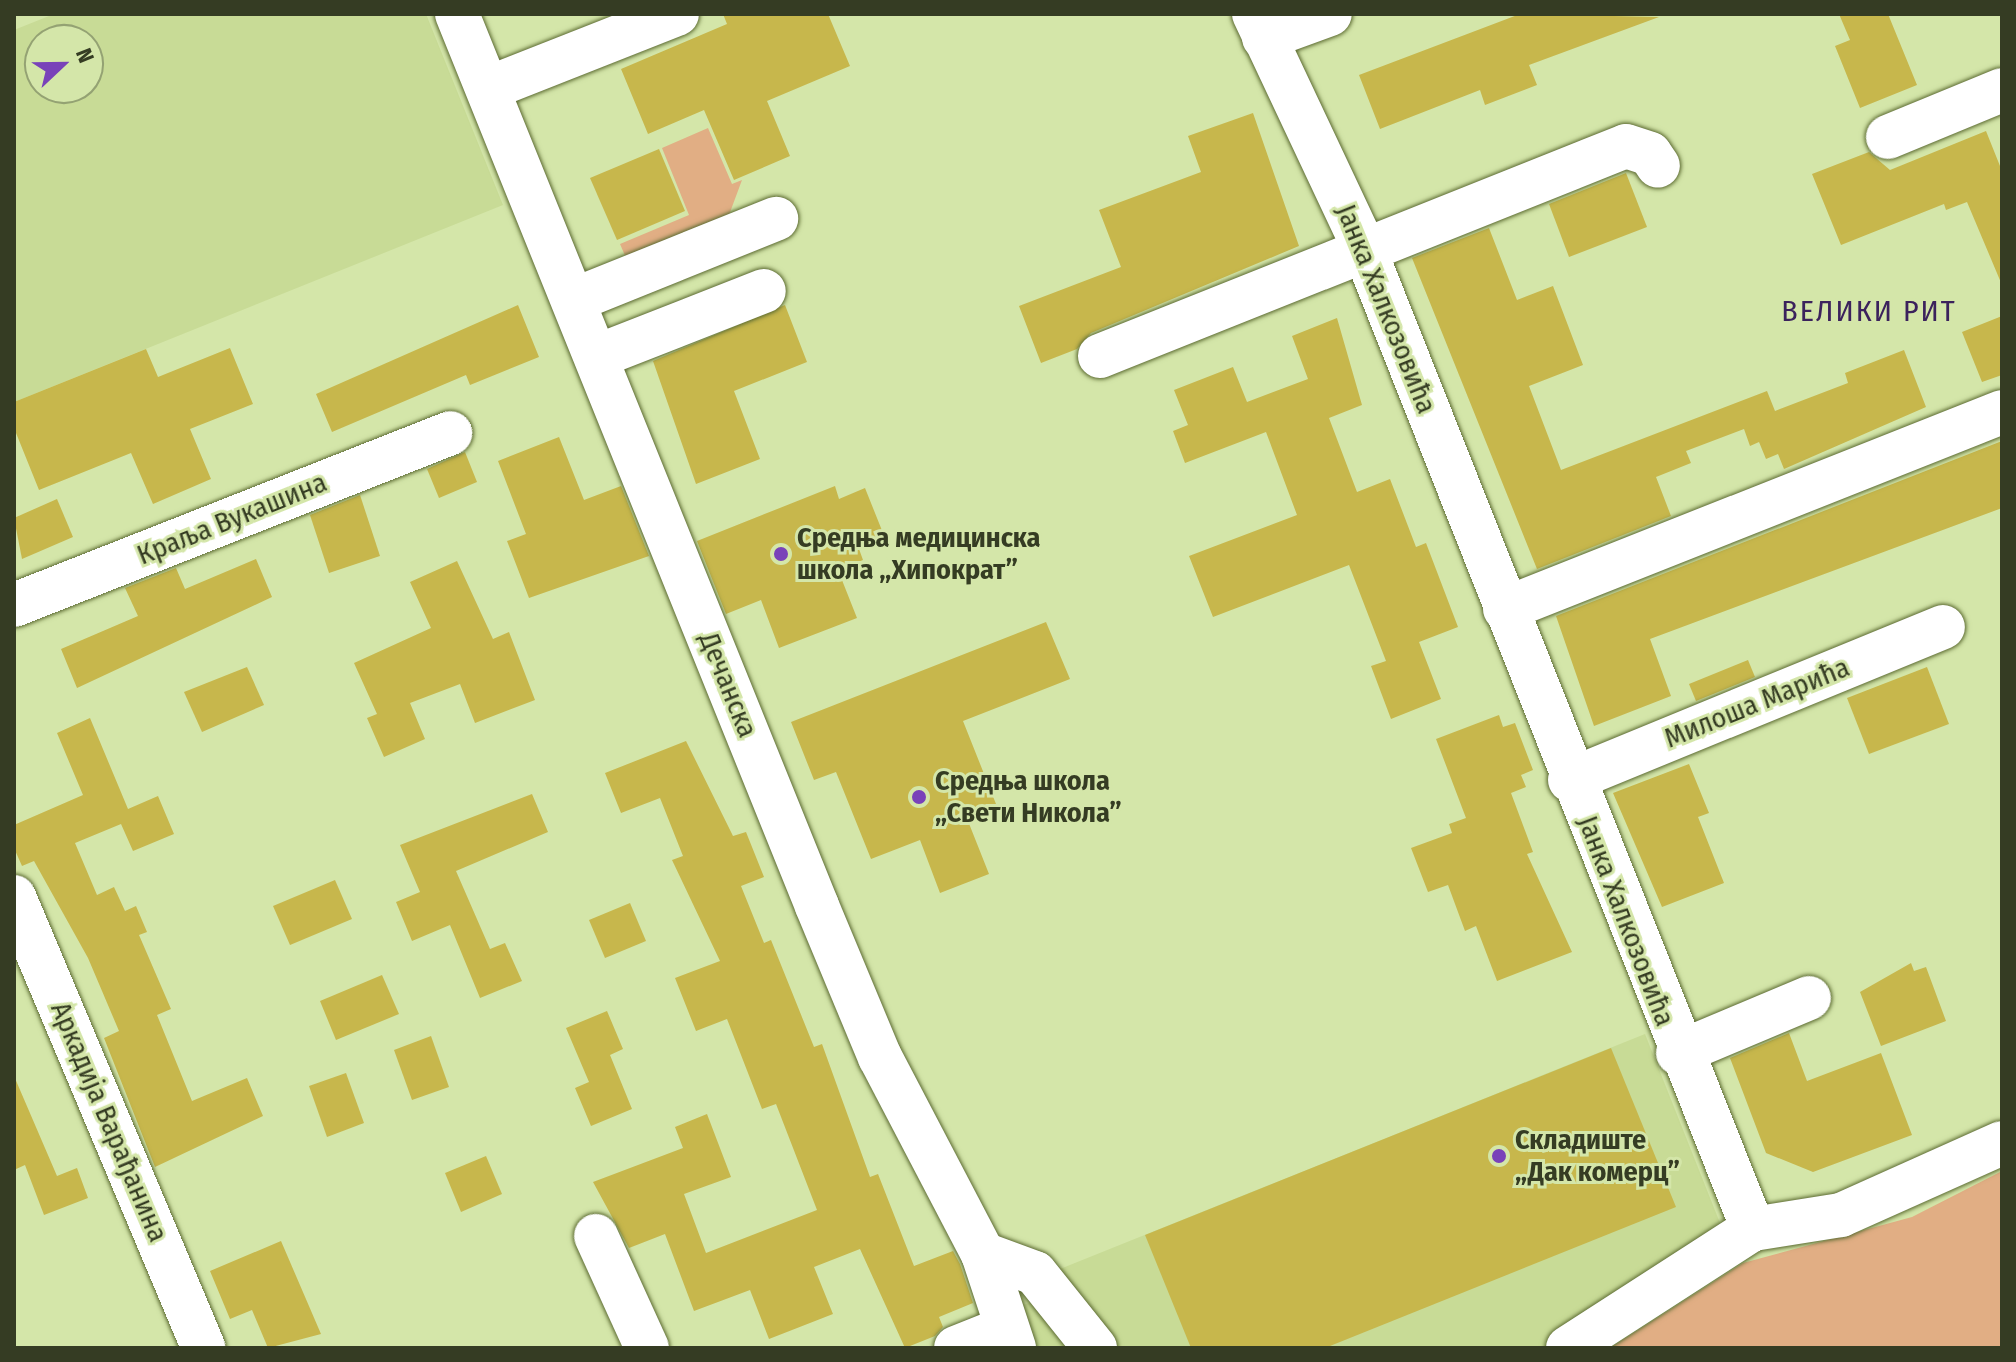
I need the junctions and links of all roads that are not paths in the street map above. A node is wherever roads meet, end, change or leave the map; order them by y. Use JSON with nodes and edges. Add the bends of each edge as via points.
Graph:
{"nodes":[{"id":1,"x":457,"y":14,"type":"edge"},
{"id":2,"x":677,"y":14,"type":"edge"},
{"id":3,"x":1330,"y":14,"type":"edge"},
{"id":4,"x":1259,"y":26,"type":"edge"},
{"id":5,"x":489,"y":88,"type":"junction"},
{"id":6,"x":2002,"y":90,"type":"edge"},
{"id":7,"x":1888,"y":137,"type":"dead end"},
{"id":8,"x":1658,"y":166,"type":"dead end"},
{"id":9,"x":776,"y":219,"type":"dead end"},
{"id":10,"x":1363,"y":246,"type":"junction"},
{"id":11,"x":764,"y":291,"type":"dead end"},
{"id":12,"x":574,"y":300,"type":"junction"},
{"id":13,"x":598,"y":356,"type":"junction"},
{"id":14,"x":1100,"y":356,"type":"dead end"},
{"id":15,"x":2002,"y":412,"type":"edge"},
{"id":16,"x":450,"y":433,"type":"dead end"},
{"id":17,"x":14,"y":605,"type":"edge"},
{"id":18,"x":1505,"y":609,"type":"junction"},
{"id":19,"x":1943,"y":627,"type":"dead end"},
{"id":20,"x":1570,"y":780,"type":"junction"},
{"id":21,"x":14,"y":897,"type":"edge"},
{"id":22,"x":1809,"y":998,"type":"dead end"},
{"id":23,"x":1678,"y":1053,"type":"junction"},
{"id":24,"x":2002,"y":1143,"type":"edge"},
{"id":25,"x":1753,"y":1229,"type":"junction"},
{"id":26,"x":596,"y":1236,"type":"dead end"},
{"id":27,"x":983,"y":1254,"type":"junction"},
{"id":28,"x":1010,"y":1338,"type":"edge"},
{"id":29,"x":204,"y":1348,"type":"edge"},
{"id":30,"x":647,"y":1348,"type":"edge"},
{"id":31,"x":956,"y":1348,"type":"edge"},
{"id":32,"x":1095,"y":1348,"type":"edge"},
{"id":33,"x":1568,"y":1348,"type":"edge"}],
"edges":[{"from":1,"to":5,"type":"street","name":"Дечанска"},
{"from":2,"to":5,"type":"street"},
{"from":3,"to":4,"type":"street"},
{"from":4,"to":10,"type":"street","name":"Јанка Халкозовића"},
{"from":5,"to":12,"type":"street","name":"Дечанска"},
{"from":6,"to":7,"type":"street"},
{"from":8,"to":10,"type":"street","via":[[1650,154],[1626,146]]},
{"from":9,"to":12,"type":"street"},
{"from":10,"to":14,"type":"street"},
{"from":10,"to":18,"type":"street","name":"Јанка Халкозовића"},
{"from":11,"to":13,"type":"street"},
{"from":12,"to":13,"type":"street","name":"Дечанска"},
{"from":13,"to":27,"type":"street","name":"Дечанска","via":[[880,1057]]},
{"from":15,"to":18,"type":"street"},
{"from":16,"to":17,"type":"street","name":"Краља Вукашина"},
{"from":18,"to":20,"type":"street","name":"Јанка Халкозовића"},
{"from":19,"to":20,"type":"street","name":"Милоша Марића"},
{"from":20,"to":23,"type":"street","name":"Јанка Халкозовића"},
{"from":21,"to":29,"type":"street","name":"Аркадија Варађанина"},
{"from":22,"to":23,"type":"street"},
{"from":23,"to":25,"type":"street","name":"Јанка Халкозовића"},
{"from":24,"to":25,"type":"street","via":[[1841,1215]]},
{"from":25,"to":33,"type":"street"},
{"from":26,"to":30,"type":"street"},
{"from":27,"to":28,"type":"street","name":"Дечанска"},
{"from":27,"to":32,"type":"street","via":[[1035,1273]]},
{"from":28,"to":31,"type":"street"}]}
